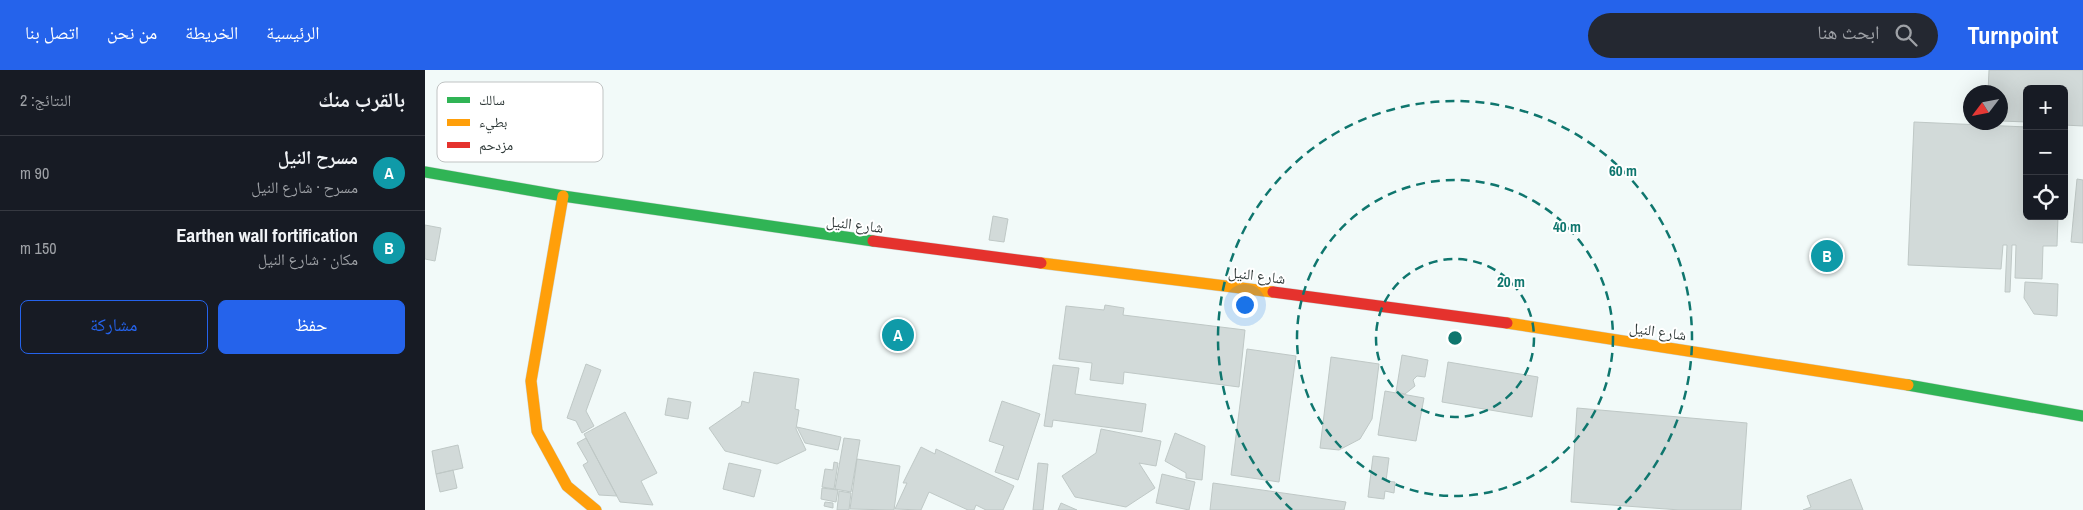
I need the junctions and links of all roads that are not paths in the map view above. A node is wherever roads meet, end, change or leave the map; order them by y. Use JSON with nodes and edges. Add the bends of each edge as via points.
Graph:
{"nodes":[{"id":1,"x":425,"y":172,"type":"edge"},
{"id":2,"x":563,"y":196,"type":"junction"},
{"id":3,"x":2083,"y":416,"type":"edge"},
{"id":4,"x":597,"y":510,"type":"edge"}],
"edges":[{"from":1,"to":2,"type":"main road","name":"شارع النيل"},
{"from":2,"to":3,"type":"main road","name":"شارع النيل","via":[[808,233],[1457,316],[1888,381]]},
{"from":2,"to":4,"type":"main road","via":[[531,381],[537,431],[567,486]]}]}
